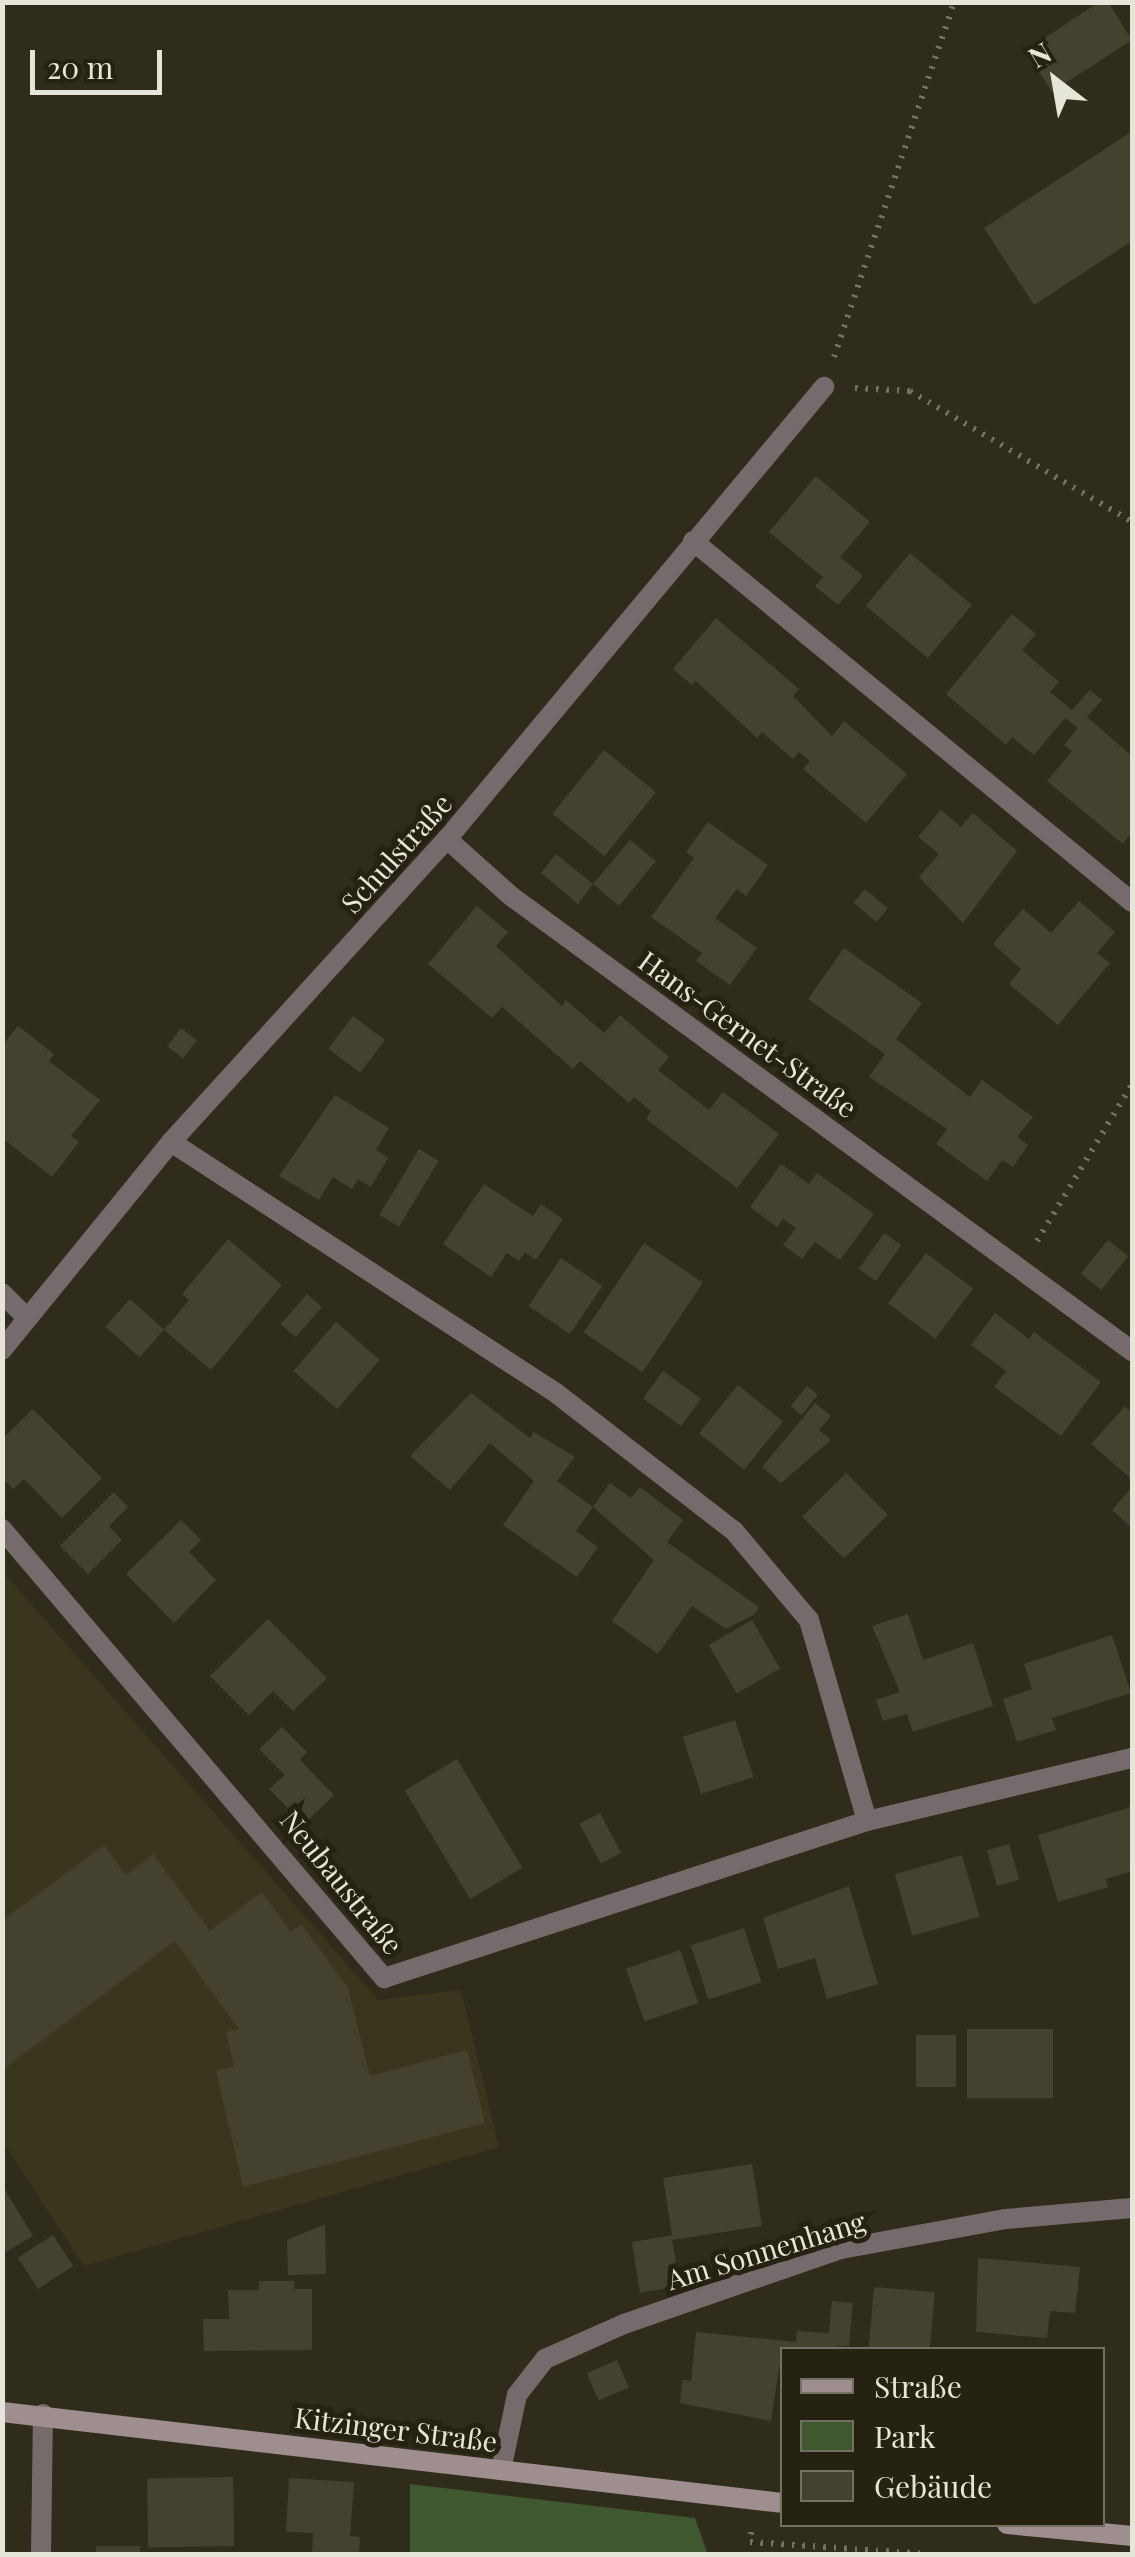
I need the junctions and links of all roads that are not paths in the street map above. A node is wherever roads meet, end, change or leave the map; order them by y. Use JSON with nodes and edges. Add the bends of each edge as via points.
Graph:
{"nodes":[{"id":1,"x":824,"y":387,"type":"road end"},
{"id":2,"x":693,"y":540,"type":"junction"},
{"id":3,"x":447,"y":840,"type":"junction"},
{"id":4,"x":1132,"y":902,"type":"edge"},
{"id":5,"x":171,"y":1142,"type":"junction"},
{"id":6,"x":2,"y":1292,"type":"edge"},
{"id":7,"x":26,"y":1317,"type":"junction"},
{"id":8,"x":2,"y":1350,"type":"edge"},
{"id":9,"x":1132,"y":1351,"type":"edge"},
{"id":10,"x":2,"y":1529,"type":"edge"},
{"id":11,"x":1132,"y":1758,"type":"edge"},
{"id":12,"x":867,"y":1821,"type":"junction"},
{"id":13,"x":1132,"y":2208,"type":"edge"},
{"id":14,"x":2,"y":2412,"type":"edge"},
{"id":15,"x":42,"y":2414,"type":"junction"},
{"id":16,"x":501,"y":2470,"type":"junction"},
{"id":17,"x":780,"y":2503,"type":"edge"},
{"id":18,"x":1038,"y":2527,"type":"edge"},
{"id":19,"x":1132,"y":2536,"type":"edge"},
{"id":20,"x":41,"y":2554,"type":"edge"}],
"edges":[{"from":1,"to":2,"type":"street","name":"Schulstraße"},
{"from":2,"to":3,"type":"street","name":"Schulstraße"},
{"from":2,"to":4,"type":"street"},
{"from":3,"to":5,"type":"street","name":"Schulstraße"},
{"from":3,"to":9,"type":"street","name":"Hans-Gernet-Straße","via":[[511,896]]},
{"from":5,"to":7,"type":"street","name":"Schulstraße"},
{"from":5,"to":12,"type":"street","via":[[556,1394],[734,1531],[809,1620]]},
{"from":6,"to":7,"type":"street"},
{"from":7,"to":8,"type":"street","name":"Schulstraße"},
{"from":10,"to":12,"type":"street","name":"Neubaustraße","via":[[384,1978]]},
{"from":11,"to":12,"type":"street","name":"Neubaustraße"},
{"from":13,"to":16,"type":"street","name":"Am Sonnenhang","via":[[1006,2219],[841,2249],[624,2324],[544,2359],[517,2395]]},
{"from":14,"to":15,"type":"street","name":"Kitzinger Straße"},
{"from":15,"to":16,"type":"street","name":"Kitzinger Straße"},
{"from":15,"to":20,"type":"street"},
{"from":16,"to":17,"type":"street","name":"Kitzinger Straße"},
{"from":18,"to":19,"type":"street"}]}
